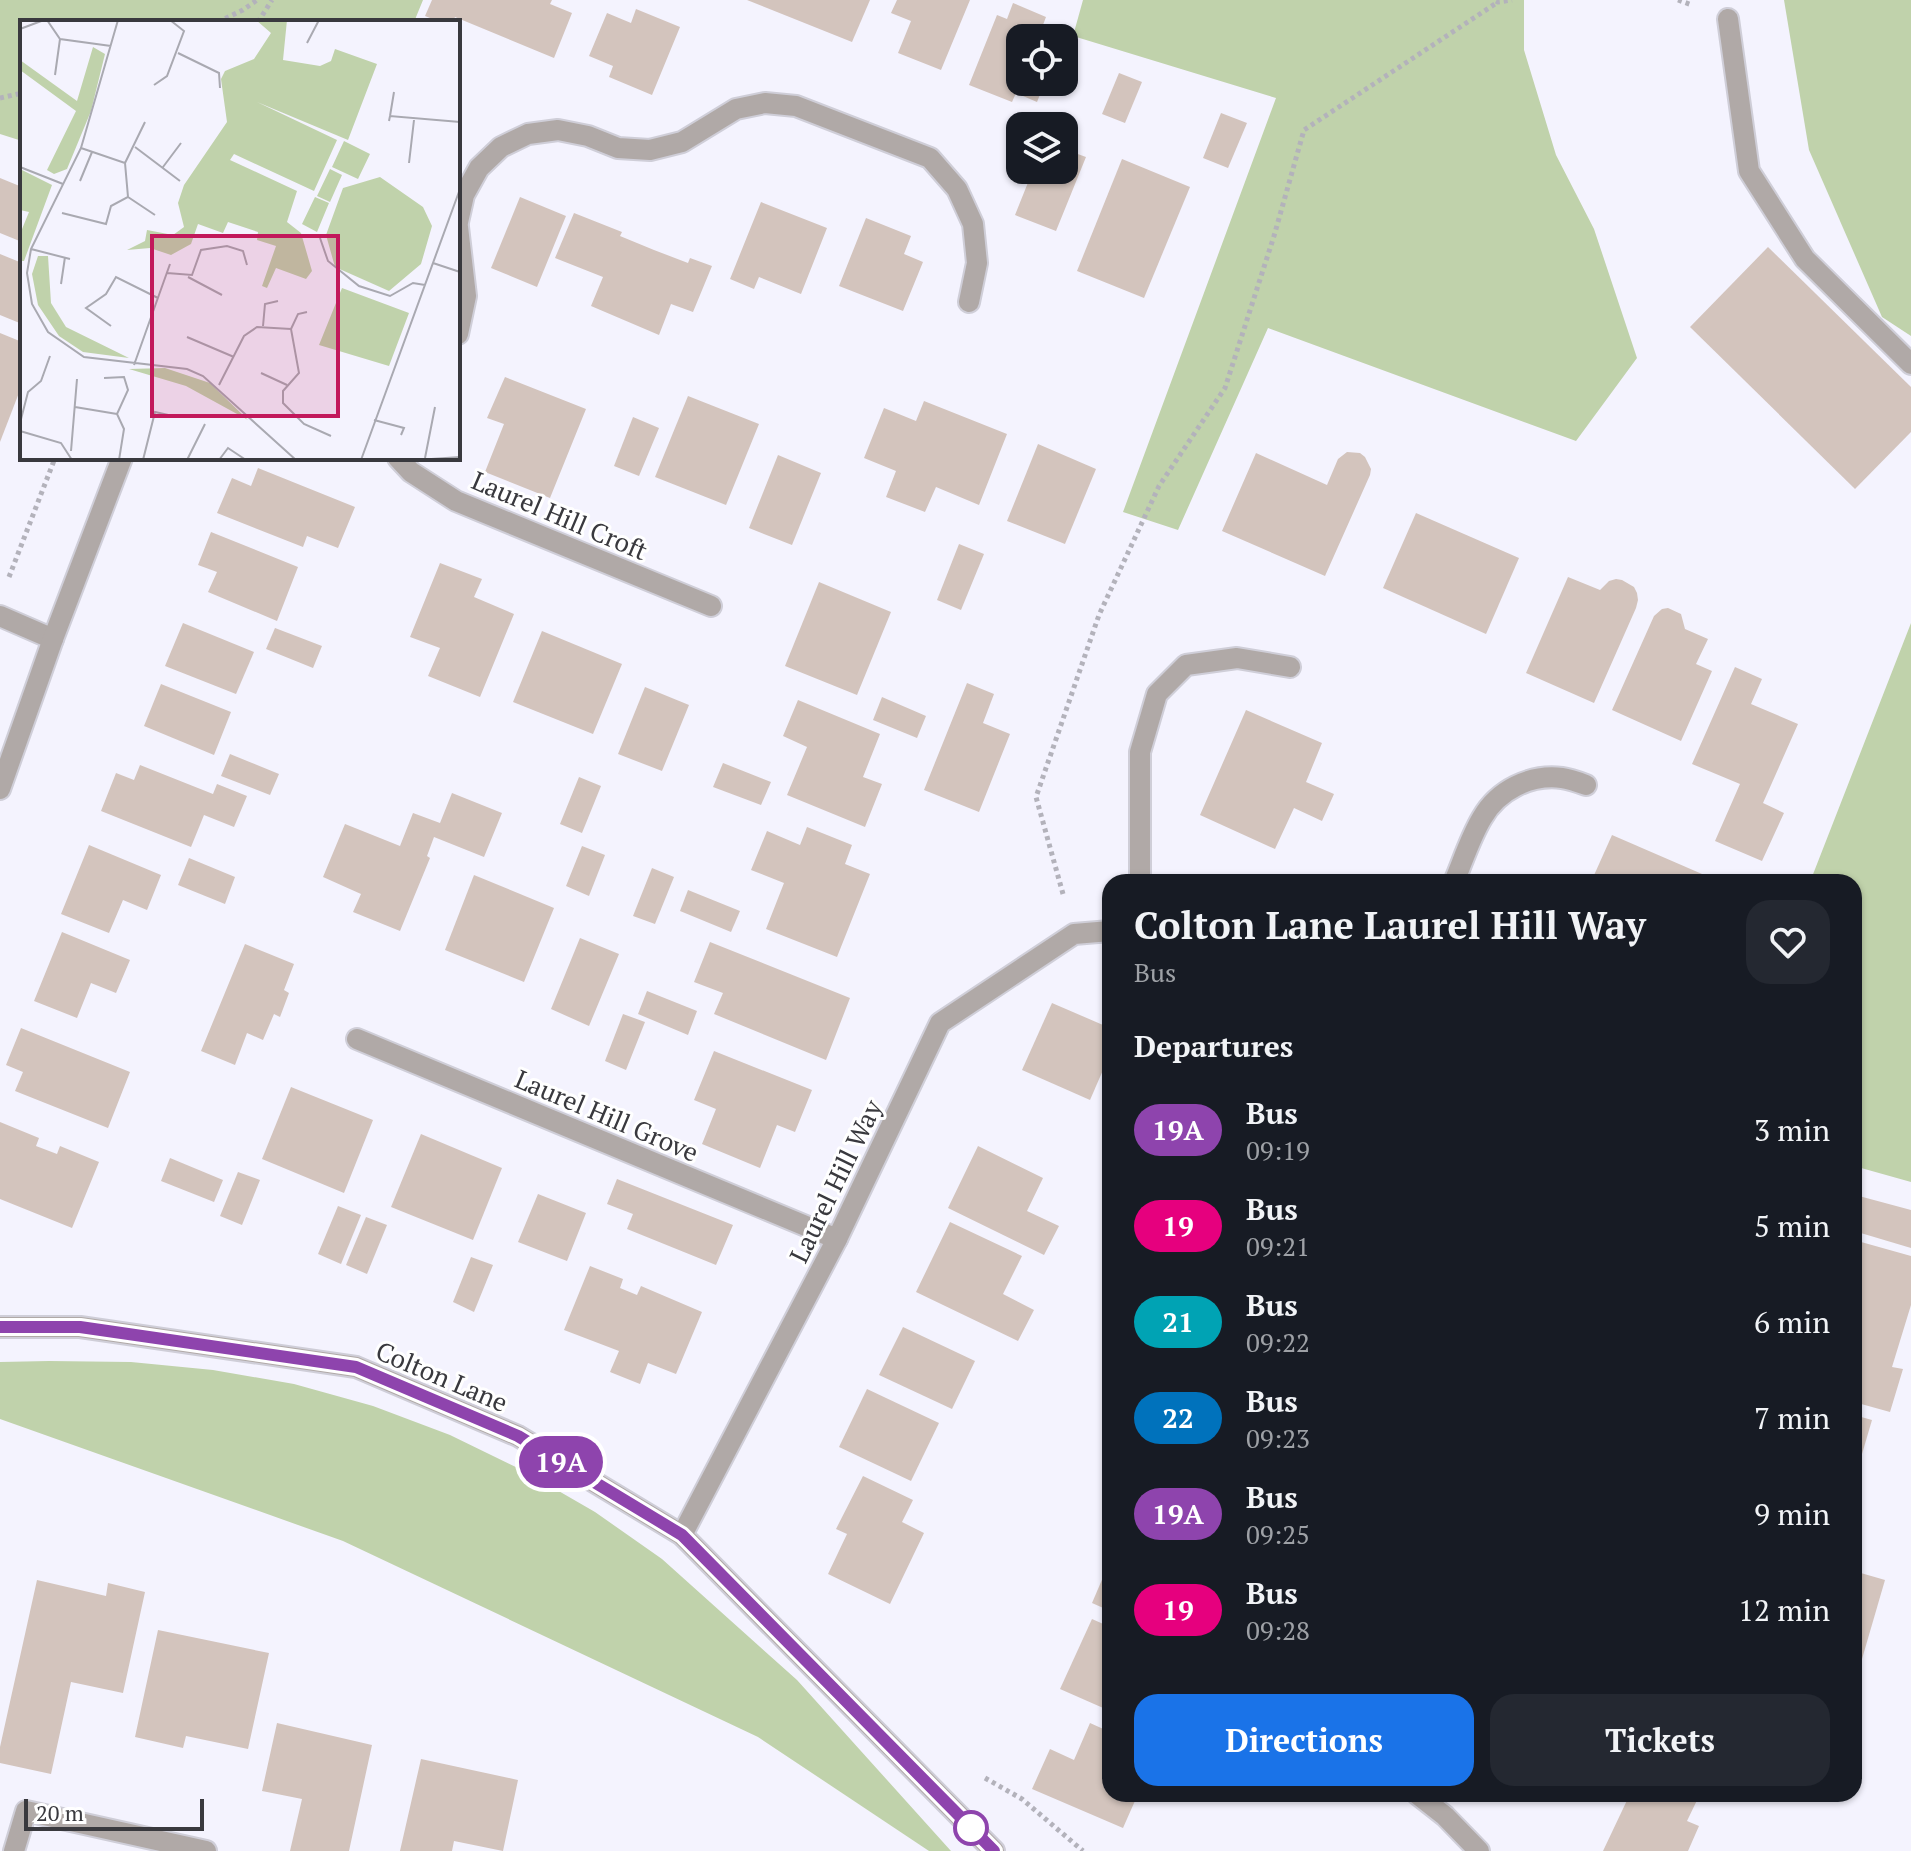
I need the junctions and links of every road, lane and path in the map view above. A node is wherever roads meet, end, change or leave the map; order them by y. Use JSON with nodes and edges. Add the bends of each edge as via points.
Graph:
{"nodes":[{"id":1,"x":257,"y":0,"type":"edge"},
{"id":2,"x":272,"y":0,"type":"edge"},
{"id":3,"x":1512,"y":0,"type":"edge"},
{"id":4,"x":1496,"y":1,"type":"edge"},
{"id":5,"x":1728,"y":19,"type":"dead end"},
{"id":6,"x":222,"y":20,"type":"edge"},
{"id":7,"x":259,"y":20,"type":"edge"},
{"id":8,"x":20,"y":93,"type":"edge"},
{"id":9,"x":0,"y":98,"type":"edge"},
{"id":10,"x":460,"y":214,"type":"edge"},
{"id":11,"x":460,"y":242,"type":"edge"},
{"id":12,"x":969,"y":302,"type":"dead end"},
{"id":13,"x":460,"y":324,"type":"edge"},
{"id":14,"x":1911,"y":364,"type":"edge"},
{"id":15,"x":54,"y":460,"type":"edge"},
{"id":16,"x":121,"y":460,"type":"edge"},
{"id":17,"x":400,"y":460,"type":"edge"},
{"id":18,"x":5,"y":586,"type":"dead end"},
{"id":19,"x":711,"y":606,"type":"dead end"},
{"id":20,"x":0,"y":616,"type":"edge"},
{"id":21,"x":53,"y":639,"type":"junction"},
{"id":22,"x":1290,"y":667,"type":"dead end"},
{"id":23,"x":1586,"y":785,"type":"dead end"},
{"id":24,"x":0,"y":789,"type":"edge"},
{"id":25,"x":1140,"y":874,"type":"edge"},
{"id":26,"x":1457,"y":874,"type":"edge"},
{"id":27,"x":1102,"y":932,"type":"edge"},
{"id":28,"x":1074,"y":934,"type":"junction"},
{"id":29,"x":357,"y":1039,"type":"dead end"},
{"id":30,"x":837,"y":1239,"type":"junction"},
{"id":31,"x":0,"y":1327,"type":"edge"},
{"id":32,"x":682,"y":1535,"type":"junction"},
{"id":33,"x":1427,"y":1802,"type":"edge"},
{"id":34,"x":14,"y":1851,"type":"edge"},
{"id":35,"x":206,"y":1851,"type":"edge"},
{"id":36,"x":994,"y":1851,"type":"edge"},
{"id":37,"x":1479,"y":1851,"type":"edge"}],
"edges":[{"from":1,"to":6,"type":"path"},
{"from":2,"to":7,"type":"path"},
{"from":3,"to":4,"type":"path"},
{"from":4,"to":28,"type":"path","via":[[1304,130],[1225,388],[1159,486],[1105,600],[1036,797]]},
{"from":5,"to":14,"type":"street","via":[[1749,171],[1805,259]]},
{"from":8,"to":9,"type":"path"},
{"from":10,"to":12,"type":"street","via":[[479,168],[501,147],[528,134],[558,130],[618,148],[650,150],[682,142],[736,109],[765,103],[796,106],[930,158],[957,189],[973,224],[977,263]]},
{"from":11,"to":13,"type":"street","via":[[466,296]]},
{"from":15,"to":18,"type":"path"},
{"from":16,"to":21,"type":"street"},
{"from":17,"to":19,"type":"street","name":"Laurel Hill Croft","via":[[456,501]]},
{"from":20,"to":21,"type":"street"},
{"from":21,"to":24,"type":"street"},
{"from":22,"to":25,"type":"street","via":[[1237,658],[1186,665],[1157,694],[1140,752]]},
{"from":23,"to":26,"type":"street","via":[[1539,778],[1516,785],[1482,817]]},
{"from":27,"to":28,"type":"street","name":"Laurel Hill Way"},
{"from":28,"to":30,"type":"street","name":"Laurel Hill Way","via":[[940,1023]]},
{"from":29,"to":30,"type":"street","name":"Laurel Hill Grove"},
{"from":30,"to":32,"type":"street","name":"Laurel Hill Way"},
{"from":31,"to":32,"type":"street","name":"Colton Lane","via":[[80,1327],[356,1367],[518,1436]]},
{"from":32,"to":36,"type":"street","name":"Colton Lane"},
{"from":33,"to":37,"type":"street"},
{"from":34,"to":35,"type":"street","via":[[26,1811]]}]}
